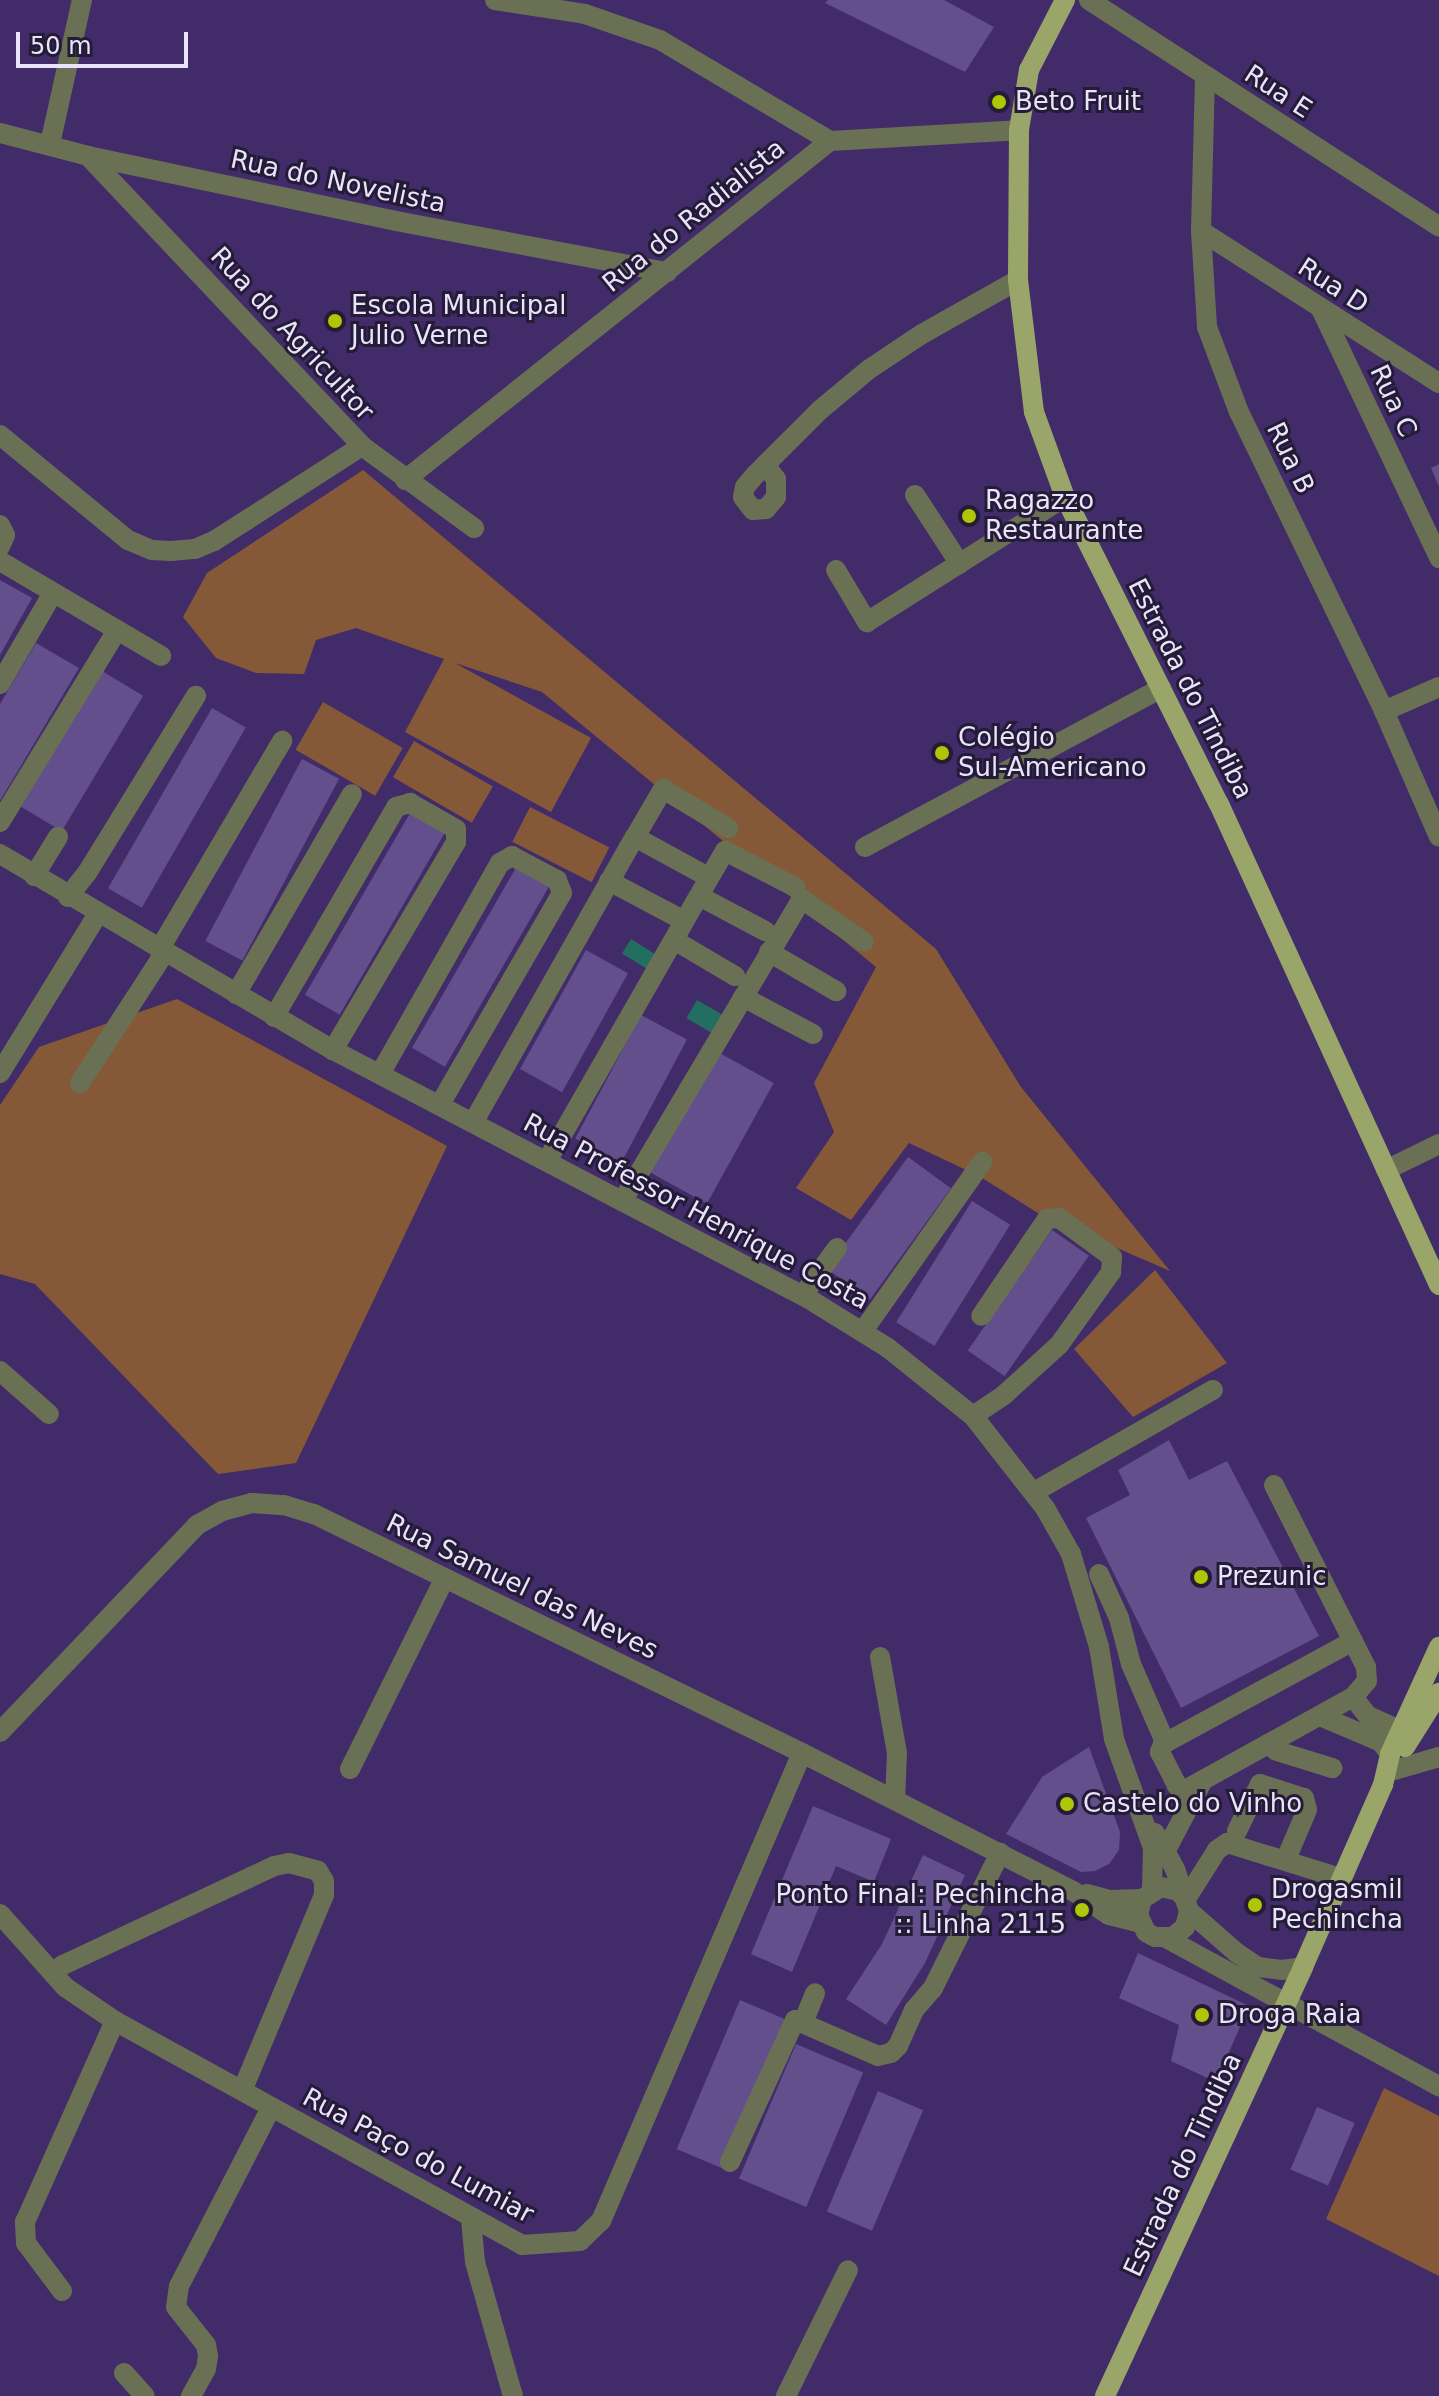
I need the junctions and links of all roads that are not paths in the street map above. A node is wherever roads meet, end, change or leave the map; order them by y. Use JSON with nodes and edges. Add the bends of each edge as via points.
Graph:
{"nodes":[{"id":1,"x":82,"y":0,"type":"edge"},
{"id":2,"x":495,"y":0,"type":"edge"},
{"id":3,"x":1065,"y":0,"type":"edge"},
{"id":4,"x":1089,"y":0,"type":"edge"},
{"id":5,"x":1205,"y":77,"type":"junction"},
{"id":6,"x":1019,"y":130,"type":"junction"},
{"id":7,"x":0,"y":133,"type":"edge"},
{"id":8,"x":830,"y":141,"type":"junction"},
{"id":9,"x":50,"y":144,"type":"junction"},
{"id":10,"x":88,"y":156,"type":"junction"},
{"id":11,"x":1439,"y":226,"type":"edge"},
{"id":12,"x":1201,"y":231,"type":"junction"},
{"id":13,"x":667,"y":272,"type":"junction"},
{"id":14,"x":1018,"y":280,"type":"junction"},
{"id":15,"x":1321,"y":309,"type":"junction"},
{"id":16,"x":1439,"y":383,"type":"edge"},
{"id":17,"x":0,"y":435,"type":"edge"},
{"id":18,"x":362,"y":446,"type":"junction"},
{"id":19,"x":765,"y":465,"type":"dead end"},
{"id":20,"x":405,"y":480,"type":"junction"},
{"id":21,"x":915,"y":495,"type":"dead end"},
{"id":22,"x":1065,"y":497,"type":"junction"},
{"id":23,"x":0,"y":525,"type":"edge"},
{"id":24,"x":474,"y":528,"type":"dead end"},
{"id":25,"x":0,"y":547,"type":"edge"},
{"id":26,"x":1439,"y":558,"type":"edge"},
{"id":27,"x":0,"y":561,"type":"edge"},
{"id":28,"x":960,"y":564,"type":"junction"},
{"id":29,"x":836,"y":570,"type":"dead end"},
{"id":30,"x":53,"y":593,"type":"junction"},
{"id":31,"x":117,"y":630,"type":"junction"},
{"id":32,"x":161,"y":656,"type":"dead end"},
{"id":33,"x":0,"y":684,"type":"edge"},
{"id":34,"x":1439,"y":687,"type":"edge"},
{"id":35,"x":1161,"y":688,"type":"junction"},
{"id":36,"x":196,"y":696,"type":"dead end"},
{"id":37,"x":1384,"y":711,"type":"junction"},
{"id":38,"x":282,"y":741,"type":"dead end"},
{"id":39,"x":352,"y":794,"type":"dead end"},
{"id":40,"x":0,"y":822,"type":"edge"},
{"id":41,"x":728,"y":828,"type":"dead end"},
{"id":42,"x":58,"y":837,"type":"dead end"},
{"id":43,"x":635,"y":837,"type":"junction"},
{"id":44,"x":1439,"y":837,"type":"edge"},
{"id":45,"x":865,"y":847,"type":"dead end"},
{"id":46,"x":0,"y":854,"type":"edge"},
{"id":47,"x":699,"y":872,"type":"dead end"},
{"id":48,"x":34,"y":876,"type":"junction"},
{"id":49,"x":609,"y":881,"type":"junction"},
{"id":50,"x":795,"y":887,"type":"dead end"},
{"id":51,"x":699,"y":896,"type":"junction"},
{"id":52,"x":68,"y":897,"type":"junction"},
{"id":53,"x":98,"y":914,"type":"junction"},
{"id":54,"x":675,"y":916,"type":"dead end"},
{"id":55,"x":765,"y":931,"type":"dead end"},
{"id":56,"x":674,"y":940,"type":"junction"},
{"id":57,"x":864,"y":942,"type":"dead end"},
{"id":58,"x":162,"y":951,"type":"junction"},
{"id":59,"x":769,"y":952,"type":"junction"},
{"id":60,"x":735,"y":976,"type":"dead end"},
{"id":61,"x":836,"y":991,"type":"dead end"},
{"id":62,"x":236,"y":994,"type":"junction"},
{"id":63,"x":743,"y":997,"type":"junction"},
{"id":64,"x":274,"y":1017,"type":"junction"},
{"id":65,"x":813,"y":1034,"type":"dead end"},
{"id":66,"x":333,"y":1050,"type":"junction"},
{"id":67,"x":0,"y":1073,"type":"edge"},
{"id":68,"x":380,"y":1074,"type":"junction"},
{"id":69,"x":80,"y":1083,"type":"dead end"},
{"id":70,"x":440,"y":1104,"type":"junction"},
{"id":71,"x":474,"y":1121,"type":"junction"},
{"id":72,"x":1439,"y":1144,"type":"edge"},
{"id":73,"x":547,"y":1161,"type":"junction"},
{"id":74,"x":982,"y":1162,"type":"dead end"},
{"id":75,"x":1386,"y":1170,"type":"junction"},
{"id":76,"x":623,"y":1200,"type":"junction"},
{"id":77,"x":837,"y":1248,"type":"dead end"},
{"id":78,"x":831,"y":1271,"type":"dead end"},
{"id":79,"x":1439,"y":1285,"type":"edge"},
{"id":80,"x":806,"y":1297,"type":"junction"},
{"id":81,"x":981,"y":1316,"type":"dead end"},
{"id":82,"x":863,"y":1331,"type":"junction"},
{"id":83,"x":0,"y":1371,"type":"edge"},
{"id":84,"x":1213,"y":1390,"type":"dead end"},
{"id":85,"x":49,"y":1414,"type":"dead end"},
{"id":86,"x":973,"y":1416,"type":"junction"},
{"id":87,"x":1274,"y":1485,"type":"dead end"},
{"id":88,"x":1034,"y":1492,"type":"junction"},
{"id":89,"x":1099,"y":1574,"type":"dead end"},
{"id":90,"x":445,"y":1578,"type":"junction"},
{"id":91,"x":1353,"y":1641,"type":"junction"},
{"id":92,"x":1439,"y":1647,"type":"edge"},
{"id":93,"x":880,"y":1657,"type":"dead end"},
{"id":94,"x":1439,"y":1693,"type":"edge"},
{"id":95,"x":1353,"y":1697,"type":"junction"},
{"id":96,"x":1320,"y":1716,"type":"junction"},
{"id":97,"x":1401,"y":1731,"type":"junction"},
{"id":98,"x":0,"y":1732,"type":"edge"},
{"id":99,"x":1165,"y":1742,"type":"junction"},
{"id":100,"x":1268,"y":1744,"type":"junction"},
{"id":101,"x":802,"y":1753,"type":"junction"},
{"id":102,"x":1439,"y":1757,"type":"edge"},
{"id":103,"x":1298,"y":1758,"type":"junction"},
{"id":104,"x":1332,"y":1768,"type":"dead end"},
{"id":105,"x":350,"y":1769,"type":"dead end"},
{"id":106,"x":1388,"y":1770,"type":"junction"},
{"id":107,"x":1203,"y":1780,"type":"junction"},
{"id":108,"x":1286,"y":1791,"type":"junction"},
{"id":109,"x":895,"y":1800,"type":"junction"},
{"id":110,"x":1142,"y":1813,"type":"junction"},
{"id":111,"x":1237,"y":1831,"type":"dead end"},
{"id":112,"x":1166,"y":1850,"type":"junction"},
{"id":113,"x":1289,"y":1852,"type":"dead end"},
{"id":114,"x":1000,"y":1853,"type":"junction"},
{"id":115,"x":1340,"y":1878,"type":"junction"},
{"id":116,"x":1073,"y":1891,"type":"junction"},
{"id":117,"x":1147,"y":1894,"type":"junction"},
{"id":118,"x":1186,"y":1902,"type":"junction"},
{"id":119,"x":0,"y":1914,"type":"edge"},
{"id":120,"x":1140,"y":1923,"type":"junction"},
{"id":121,"x":1166,"y":1938,"type":"junction"},
{"id":122,"x":1303,"y":1967,"type":"junction"},
{"id":123,"x":53,"y":1973,"type":"junction"},
{"id":124,"x":815,"y":1993,"type":"dead end"},
{"id":125,"x":1287,"y":2002,"type":"junction"},
{"id":126,"x":115,"y":2021,"type":"junction"},
{"id":127,"x":803,"y":2023,"type":"junction"},
{"id":128,"x":1439,"y":2086,"type":"edge"},
{"id":129,"x":242,"y":2091,"type":"junction"},
{"id":130,"x":271,"y":2108,"type":"junction"},
{"id":131,"x":730,"y":2162,"type":"dead end"},
{"id":132,"x":471,"y":2219,"type":"junction"},
{"id":133,"x":848,"y":2270,"type":"dead end"},
{"id":134,"x":62,"y":2291,"type":"dead end"},
{"id":135,"x":124,"y":2373,"type":"dead end"},
{"id":136,"x":145,"y":2396,"type":"edge"},
{"id":137,"x":191,"y":2396,"type":"edge"},
{"id":138,"x":513,"y":2396,"type":"edge"},
{"id":139,"x":786,"y":2396,"type":"edge"},
{"id":140,"x":1105,"y":2396,"type":"edge"}],
"edges":[{"from":1,"to":9,"type":"street"},
{"from":2,"to":8,"type":"street","via":[[585,14],[660,40]]},
{"from":3,"to":6,"type":"main road","name":"Estrada do Tindiba","via":[[1029,70]]},
{"from":4,"to":5,"type":"street","name":"Rua E"},
{"from":5,"to":11,"type":"street","name":"Rua E"},
{"from":5,"to":12,"type":"street","name":"Rua B"},
{"from":6,"to":8,"type":"street"},
{"from":6,"to":14,"type":"main road","name":"Estrada do Tindiba"},
{"from":7,"to":9,"type":"street","name":"Rua do Novelista"},
{"from":8,"to":13,"type":"street","name":"Rua do Radialista"},
{"from":9,"to":10,"type":"street","name":"Rua do Novelista"},
{"from":10,"to":13,"type":"street","name":"Rua do Novelista"},
{"from":10,"to":18,"type":"street","name":"Rua do Agricultor"},
{"from":12,"to":15,"type":"street","name":"Rua D"},
{"from":12,"to":37,"type":"street","name":"Rua B","via":[[1207,327],[1222,369]]},
{"from":13,"to":20,"type":"street","name":"Rua do Radialista"},
{"from":14,"to":19,"type":"street","via":[[868,370]]},
{"from":14,"to":22,"type":"main road","name":"Estrada do Tindiba","via":[[1034,412]]},
{"from":15,"to":16,"type":"street","name":"Rua D"},
{"from":15,"to":26,"type":"street","name":"Rua C"},
{"from":17,"to":18,"type":"street","via":[[128,540],[171,551],[214,541]]},
{"from":18,"to":20,"type":"street","name":"Rua do Agricultor"},
{"from":20,"to":24,"type":"street","name":"Rua do Agricultor"},
{"from":21,"to":28,"type":"street"},
{"from":22,"to":28,"type":"street"},
{"from":22,"to":35,"type":"main road","name":"Estrada do Tindiba"},
{"from":23,"to":25,"type":"street","via":[[5,535]]},
{"from":27,"to":30,"type":"street"},
{"from":28,"to":29,"type":"street","via":[[867,622]]},
{"from":30,"to":31,"type":"street"},
{"from":30,"to":33,"type":"street"},
{"from":31,"to":32,"type":"street"},
{"from":31,"to":40,"type":"street"},
{"from":34,"to":37,"type":"street"},
{"from":35,"to":45,"type":"street"},
{"from":35,"to":75,"type":"main road","name":"Estrada do Tindiba"},
{"from":36,"to":52,"type":"street"},
{"from":37,"to":44,"type":"street","name":"Rua B"},
{"from":38,"to":58,"type":"street"},
{"from":39,"to":62,"type":"street"},
{"from":41,"to":43,"type":"street","via":[[663,789]]},
{"from":42,"to":48,"type":"street"},
{"from":43,"to":47,"type":"street"},
{"from":43,"to":49,"type":"street"},
{"from":46,"to":48,"type":"street","name":"Rua Professor Henrique Costa"},
{"from":48,"to":52,"type":"street","name":"Rua Professor Henrique Costa"},
{"from":49,"to":54,"type":"street"},
{"from":49,"to":71,"type":"street"},
{"from":50,"to":51,"type":"street","via":[[725,851]]},
{"from":51,"to":55,"type":"street"},
{"from":51,"to":56,"type":"street"},
{"from":52,"to":53,"type":"street","name":"Rua Professor Henrique Costa"},
{"from":53,"to":58,"type":"street","name":"Rua Professor Henrique Costa"},
{"from":53,"to":67,"type":"street"},
{"from":56,"to":60,"type":"street"},
{"from":56,"to":73,"type":"street"},
{"from":57,"to":59,"type":"street","via":[[802,899]]},
{"from":58,"to":62,"type":"street","name":"Rua Professor Henrique Costa"},
{"from":58,"to":69,"type":"street"},
{"from":59,"to":61,"type":"street"},
{"from":59,"to":63,"type":"street"},
{"from":62,"to":64,"type":"street","name":"Rua Professor Henrique Costa"},
{"from":63,"to":65,"type":"street"},
{"from":63,"to":76,"type":"street"},
{"from":64,"to":66,"type":"street","name":"Rua Professor Henrique Costa"},
{"from":64,"to":66,"type":"street","via":[[396,807],[410,803],[456,829],[456,842]]},
{"from":66,"to":68,"type":"street","name":"Rua Professor Henrique Costa"},
{"from":68,"to":70,"type":"street","name":"Rua Professor Henrique Costa"},
{"from":68,"to":70,"type":"street","via":[[500,863],[512,856],[557,880],[562,893]]},
{"from":70,"to":71,"type":"street","name":"Rua Professor Henrique Costa"},
{"from":71,"to":73,"type":"street","name":"Rua Professor Henrique Costa"},
{"from":72,"to":75,"type":"street"},
{"from":73,"to":76,"type":"street","name":"Rua Professor Henrique Costa"},
{"from":74,"to":82,"type":"street"},
{"from":75,"to":79,"type":"main road","name":"Estrada do Tindiba"},
{"from":76,"to":80,"type":"street","name":"Rua Professor Henrique Costa"},
{"from":77,"to":80,"type":"street"},
{"from":78,"to":80,"type":"street"},
{"from":80,"to":82,"type":"street","name":"Rua Professor Henrique Costa"},
{"from":81,"to":86,"type":"street","via":[[1047,1219],[1059,1218],[1112,1257],[1111,1272],[1059,1345]]},
{"from":82,"to":86,"type":"street","name":"Rua Professor Henrique Costa"},
{"from":83,"to":85,"type":"street"},
{"from":84,"to":88,"type":"street"},
{"from":86,"to":88,"type":"street","name":"Rua Professor Henrique Costa"},
{"from":87,"to":91,"type":"street"},
{"from":88,"to":110,"type":"street","name":"Rua Professor Henrique Costa","via":[[1071,1554],[1086,1598],[1114,1739]]},
{"from":89,"to":99,"type":"street"},
{"from":90,"to":98,"type":"street","name":"Rua Samuel das Neves","via":[[314,1514],[252,1503],[222,1511],[197,1525]]},
{"from":90,"to":101,"type":"street","name":"Rua Samuel das Neves"},
{"from":90,"to":105,"type":"street"},
{"from":91,"to":95,"type":"street","via":[[1367,1674],[1362,1691]]},
{"from":91,"to":99,"type":"street"},
{"from":92,"to":97,"type":"main road","name":"Estrada do Tindiba"},
{"from":93,"to":109,"type":"street","via":[[897,1753]]},
{"from":94,"to":106,"type":"main road"},
{"from":95,"to":96,"type":"street"},
{"from":95,"to":97,"type":"street","via":[[1368,1716]]},
{"from":96,"to":100,"type":"street"},
{"from":96,"to":106,"type":"street","via":[[1381,1742]]},
{"from":97,"to":106,"type":"main road","name":"Estrada do Tindiba"},
{"from":99,"to":107,"type":"street","via":[[1160,1752],[1180,1789]]},
{"from":100,"to":103,"type":"street"},
{"from":100,"to":107,"type":"street"},
{"from":101,"to":109,"type":"street","name":"Rua Samuel das Neves"},
{"from":101,"to":132,"type":"street","name":"Rua Paço do Lumiar","via":[[601,2221],[580,2241],[522,2245]]},
{"from":102,"to":106,"type":"street"},
{"from":103,"to":104,"type":"street"},
{"from":103,"to":108,"type":"street"},
{"from":106,"to":115,"type":"main road","name":"Estrada do Tindiba"},
{"from":107,"to":112,"type":"street"},
{"from":108,"to":111,"type":"street","via":[[1260,1784]]},
{"from":108,"to":113,"type":"street","via":[[1307,1804]]},
{"from":109,"to":114,"type":"street","name":"Rua Samuel das Neves"},
{"from":110,"to":112,"type":"street","name":"Rua Professor Henrique Costa"},
{"from":110,"to":117,"type":"street","name":"Rua Professor Henrique Costa","via":[[1155,1863]]},
{"from":112,"to":118,"type":"street","name":"Rua Professor Henrique Costa"},
{"from":114,"to":116,"type":"street","name":"Rua Samuel das Neves"},
{"from":114,"to":127,"type":"street","via":[[933,1988],[922,1997],[891,2053],[878,2056]]},
{"from":115,"to":118,"type":"street","via":[[1227,1843],[1217,1850]]},
{"from":115,"to":122,"type":"main road","name":"Estrada do Tindiba"},
{"from":116,"to":117,"type":"street","name":"Rua Samuel das Neves","via":[[1110,1900]]},
{"from":116,"to":120,"type":"street","name":"Rua Samuel das Neves","via":[[1109,1915]]},
{"from":117,"to":118,"type":"street","via":[[1170,1887]]},
{"from":117,"to":120,"type":"street","via":[[1138,1906]]},
{"from":118,"to":121,"type":"street","via":[[1185,1927]]},
{"from":118,"to":122,"type":"street","name":"Rua Professor Henrique Costa","via":[[1258,1967]]},
{"from":119,"to":123,"type":"street","name":"Rua Paço do Lumiar"},
{"from":120,"to":121,"type":"street","via":[[1146,1932]]},
{"from":121,"to":125,"type":"street"},
{"from":122,"to":125,"type":"main road","name":"Estrada do Tindiba"},
{"from":123,"to":126,"type":"street","name":"Rua Paço do Lumiar"},
{"from":123,"to":129,"type":"street","via":[[274,1866],[289,1863],[318,1871],[324,1895]]},
{"from":124,"to":127,"type":"street"},
{"from":125,"to":128,"type":"street"},
{"from":125,"to":140,"type":"main road","name":"Estrada do Tindiba"},
{"from":126,"to":129,"type":"street","name":"Rua Paço do Lumiar"},
{"from":126,"to":134,"type":"street","via":[[25,2222],[26,2243]]},
{"from":127,"to":131,"type":"street","via":[[795,2020]]},
{"from":129,"to":130,"type":"street","name":"Rua Paço do Lumiar"},
{"from":130,"to":132,"type":"street","name":"Rua Paço do Lumiar"},
{"from":130,"to":137,"type":"street","via":[[179,2286],[176,2307],[206,2345],[208,2356]]},
{"from":132,"to":138,"type":"street","via":[[475,2262]]},
{"from":133,"to":139,"type":"street"},
{"from":135,"to":136,"type":"street"}]}
